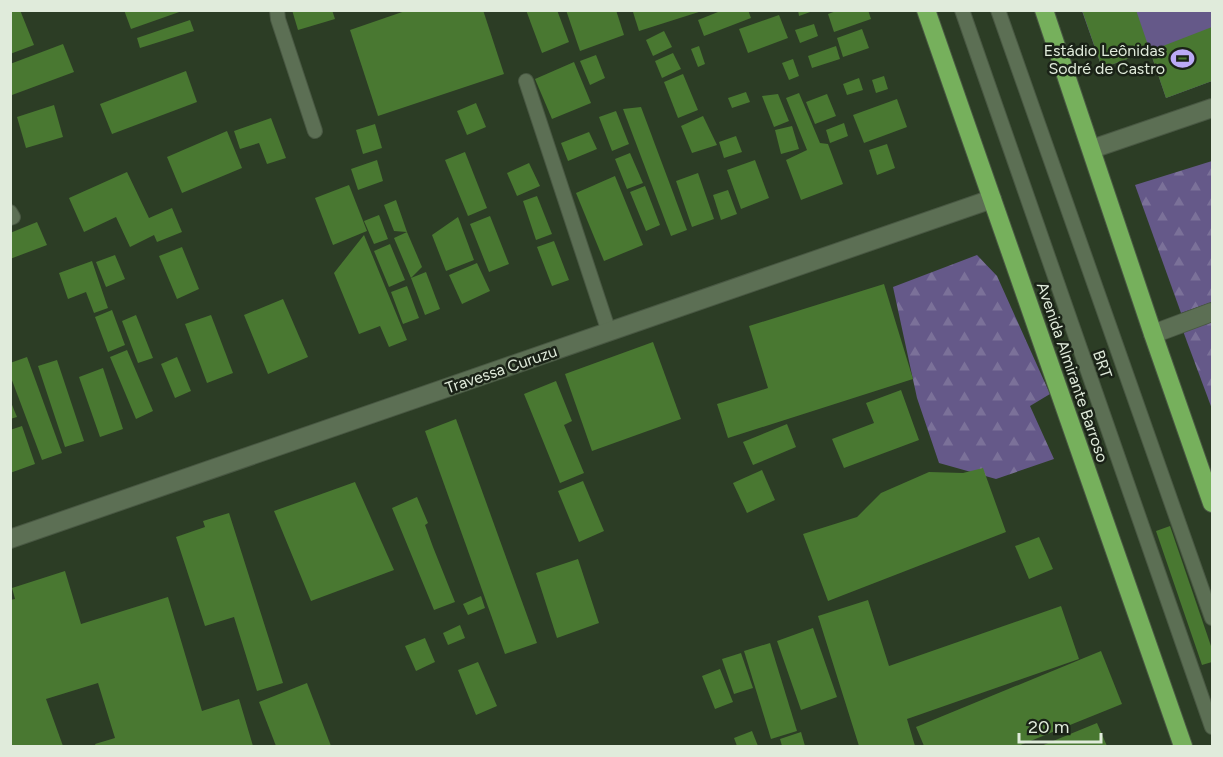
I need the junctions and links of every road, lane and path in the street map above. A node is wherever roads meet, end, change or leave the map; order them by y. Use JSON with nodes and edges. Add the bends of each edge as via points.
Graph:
{"nodes":[{"id":1,"x":277,"y":10,"type":"edge"},
{"id":2,"x":926,"y":10,"type":"edge"},
{"id":3,"x":962,"y":10,"type":"edge"},
{"id":4,"x":999,"y":10,"type":"edge"},
{"id":5,"x":1044,"y":10,"type":"edge"},
{"id":6,"x":525,"y":81,"type":"dead end"},
{"id":7,"x":1212,"y":108,"type":"edge"},
{"id":8,"x":315,"y":130,"type":"dead end"},
{"id":9,"x":1092,"y":149,"type":"junction"},
{"id":10,"x":992,"y":199,"type":"junction"},
{"id":11,"x":10,"y":212,"type":"edge"},
{"id":12,"x":10,"y":218,"type":"edge"},
{"id":13,"x":1212,"y":312,"type":"edge"},
{"id":14,"x":609,"y":332,"type":"junction"},
{"id":15,"x":1153,"y":333,"type":"junction"},
{"id":16,"x":1212,"y":502,"type":"edge"},
{"id":17,"x":10,"y":539,"type":"edge"},
{"id":18,"x":1212,"y":618,"type":"edge"},
{"id":19,"x":1212,"y":727,"type":"edge"},
{"id":20,"x":1183,"y":747,"type":"edge"}],
"edges":[{"from":1,"to":8,"type":"lane"},
{"from":2,"to":10,"type":"highway","name":"Avenida Almirante Barroso"},
{"from":3,"to":19,"type":"lane","name":"BRT"},
{"from":4,"to":18,"type":"lane","name":"BRT"},
{"from":5,"to":9,"type":"highway"},
{"from":6,"to":14,"type":"lane"},
{"from":7,"to":9,"type":"street"},
{"from":9,"to":15,"type":"highway"},
{"from":10,"to":14,"type":"street","name":"Travessa Curuzu"},
{"from":10,"to":20,"type":"highway","name":"Avenida Almirante Barroso"},
{"from":11,"to":12,"type":"lane"},
{"from":13,"to":15,"type":"street"},
{"from":14,"to":17,"type":"street","name":"Travessa Curuzu"},
{"from":15,"to":16,"type":"highway"}]}
